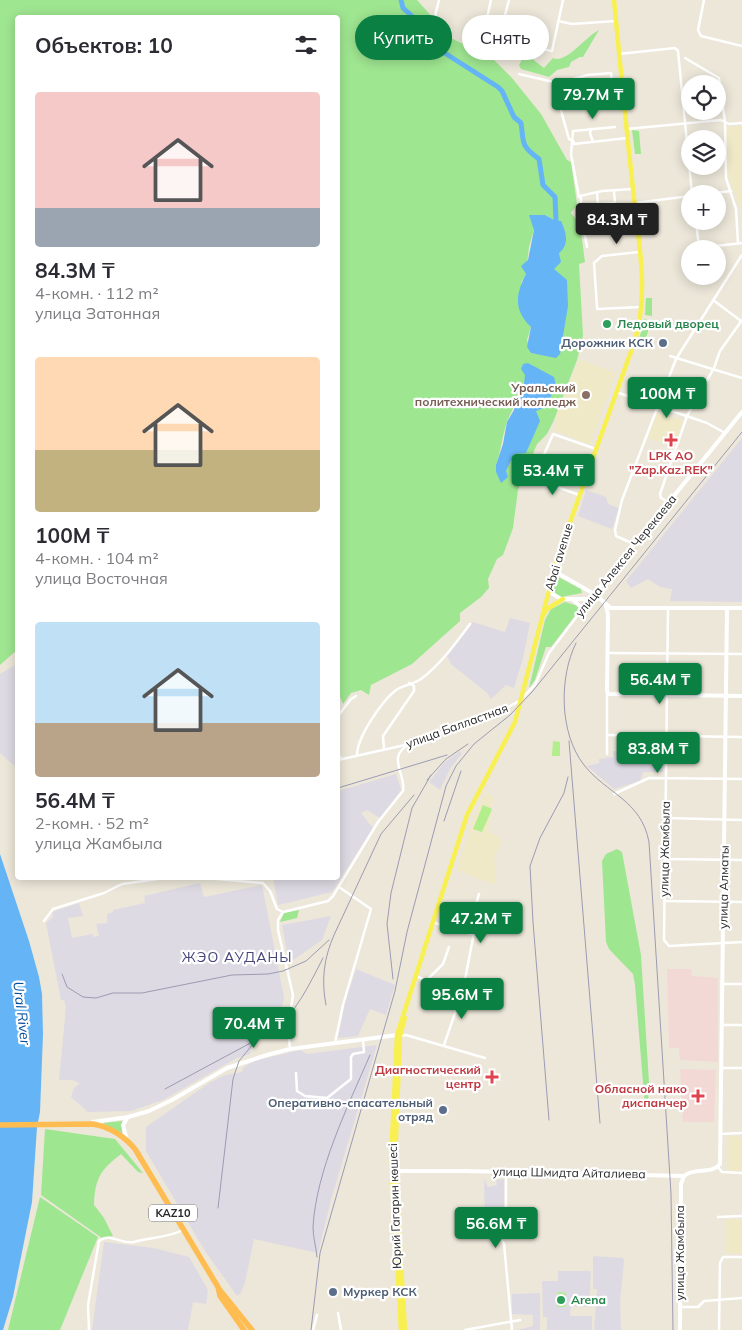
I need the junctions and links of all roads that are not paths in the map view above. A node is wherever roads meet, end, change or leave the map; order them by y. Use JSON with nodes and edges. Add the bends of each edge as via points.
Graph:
{"nodes":[{"id":1,"x":439,"y":0,"type":"edge"},
{"id":2,"x":491,"y":0,"type":"edge"},
{"id":3,"x":510,"y":0,"type":"edge"},
{"id":4,"x":563,"y":0,"type":"edge"},
{"id":5,"x":614,"y":0,"type":"edge"},
{"id":6,"x":704,"y":0,"type":"edge"},
{"id":7,"x":435,"y":15,"type":"edge"},
{"id":8,"x":488,"y":15,"type":"edge"},
{"id":9,"x":506,"y":15,"type":"edge"},
{"id":10,"x":616,"y":20,"type":"junction"},
{"id":11,"x":558,"y":21,"type":"junction"},
{"id":12,"x":742,"y":46,"type":"edge"},
{"id":13,"x":549,"y":50,"type":"edge"},
{"id":14,"x":619,"y":54,"type":"junction"},
{"id":15,"x":685,"y":58,"type":"dead end"},
{"id":16,"x":518,"y":74,"type":"dead end"},
{"id":17,"x":622,"y":82,"type":"junction"},
{"id":18,"x":558,"y":83,"type":"junction"},
{"id":19,"x":725,"y":122,"type":"junction"},
{"id":20,"x":742,"y":123,"type":"edge"},
{"id":21,"x":685,"y":125,"type":"junction"},
{"id":22,"x":615,"y":127,"type":"dead end"},
{"id":23,"x":592,"y":129,"type":"junction"},
{"id":24,"x":627,"y":129,"type":"junction"},
{"id":25,"x":628,"y":138,"type":"junction"},
{"id":26,"x":593,"y":142,"type":"junction"},
{"id":27,"x":574,"y":143,"type":"junction"},
{"id":28,"x":690,"y":185,"type":"edge"},
{"id":29,"x":633,"y":189,"type":"junction"},
{"id":30,"x":614,"y":191,"type":"junction"},
{"id":31,"x":732,"y":191,"type":"junction"},
{"id":32,"x":726,"y":192,"type":"edge"},
{"id":33,"x":597,"y":193,"type":"junction"},
{"id":34,"x":579,"y":196,"type":"junction"},
{"id":35,"x":681,"y":196,"type":"edge"},
{"id":36,"x":634,"y":203,"type":"junction"},
{"id":37,"x":598,"y":204,"type":"junction"},
{"id":38,"x":590,"y":206,"type":"dead end"},
{"id":39,"x":742,"y":243,"type":"edge"},
{"id":40,"x":738,"y":244,"type":"junction"},
{"id":41,"x":726,"y":245,"type":"edge"},
{"id":42,"x":587,"y":247,"type":"dead end"},
{"id":43,"x":639,"y":252,"type":"junction"},
{"id":44,"x":742,"y":255,"type":"edge"},
{"id":45,"x":713,"y":300,"type":"junction"},
{"id":46,"x":642,"y":307,"type":"junction"},
{"id":47,"x":742,"y":321,"type":"edge"},
{"id":48,"x":670,"y":356,"type":"dead end"},
{"id":49,"x":676,"y":359,"type":"junction"},
{"id":50,"x":714,"y":368,"type":"junction"},
{"id":51,"x":742,"y":378,"type":"edge"},
{"id":52,"x":616,"y":392,"type":"junction"},
{"id":53,"x":657,"y":406,"type":"junction"},
{"id":54,"x":742,"y":412,"type":"edge"},
{"id":55,"x":687,"y":416,"type":"junction"},
{"id":56,"x":725,"y":433,"type":"junction"},
{"id":57,"x":596,"y":449,"type":"junction"},
{"id":58,"x":579,"y":495,"type":"junction"},
{"id":59,"x":668,"y":503,"type":"junction"},
{"id":60,"x":634,"y":544,"type":"junction"},
{"id":61,"x":554,"y":567,"type":"junction"},
{"id":62,"x":548,"y":592,"type":"junction"},
{"id":63,"x":592,"y":596,"type":"junction"},
{"id":64,"x":570,"y":598,"type":"junction"},
{"id":65,"x":563,"y":599,"type":"junction"},
{"id":66,"x":606,"y":606,"type":"junction"},
{"id":67,"x":668,"y":607,"type":"junction"},
{"id":68,"x":727,"y":608,"type":"junction"},
{"id":69,"x":742,"y":608,"type":"edge"},
{"id":70,"x":580,"y":613,"type":"junction"},
{"id":71,"x":541,"y":617,"type":"junction"},
{"id":72,"x":470,"y":624,"type":"dead end"},
{"id":73,"x":608,"y":653,"type":"junction"},
{"id":74,"x":668,"y":654,"type":"junction"},
{"id":75,"x":726,"y":654,"type":"junction"},
{"id":76,"x":742,"y":654,"type":"edge"},
{"id":77,"x":409,"y":683,"type":"junction"},
{"id":78,"x":607,"y":691,"type":"junction"},
{"id":79,"x":667,"y":695,"type":"junction"},
{"id":80,"x":356,"y":696,"type":"dead end"},
{"id":81,"x":726,"y":696,"type":"junction"},
{"id":82,"x":742,"y":696,"type":"edge"},
{"id":83,"x":517,"y":703,"type":"joint"},
{"id":84,"x":340,"y":713,"type":"edge"},
{"id":85,"x":607,"y":735,"type":"junction"},
{"id":86,"x":667,"y":736,"type":"junction"},
{"id":87,"x":726,"y":737,"type":"junction"},
{"id":88,"x":742,"y":737,"type":"edge"},
{"id":89,"x":411,"y":743,"type":"junction"},
{"id":90,"x":384,"y":749,"type":"junction"},
{"id":91,"x":607,"y":754,"type":"dead end"},
{"id":92,"x":357,"y":756,"type":"junction"},
{"id":93,"x":340,"y":760,"type":"edge"},
{"id":94,"x":666,"y":778,"type":"junction"},
{"id":95,"x":725,"y":778,"type":"junction"},
{"id":96,"x":742,"y":779,"type":"edge"},
{"id":97,"x":614,"y":794,"type":"dead end"},
{"id":98,"x":666,"y":818,"type":"junction"},
{"id":99,"x":725,"y":820,"type":"junction"},
{"id":100,"x":742,"y":820,"type":"edge"},
{"id":101,"x":664,"y":859,"type":"junction"},
{"id":102,"x":724,"y":860,"type":"junction"},
{"id":103,"x":742,"y":860,"type":"edge"},
{"id":104,"x":138,"y":880,"type":"edge"},
{"id":105,"x":228,"y":880,"type":"edge"},
{"id":106,"x":339,"y":887,"type":"junction"},
{"id":107,"x":479,"y":894,"type":"dead end"},
{"id":108,"x":664,"y":901,"type":"junction"},
{"id":109,"x":724,"y":902,"type":"junction"},
{"id":110,"x":742,"y":902,"type":"edge"},
{"id":111,"x":283,"y":912,"type":"junction"},
{"id":112,"x":44,"y":921,"type":"dead end"},
{"id":113,"x":433,"y":923,"type":"junction"},
{"id":114,"x":474,"y":934,"type":"junction"},
{"id":115,"x":723,"y":942,"type":"junction"},
{"id":116,"x":742,"y":942,"type":"edge"},
{"id":117,"x":449,"y":947,"type":"dead end"},
{"id":118,"x":417,"y":977,"type":"junction"},
{"id":119,"x":427,"y":980,"type":"junction"},
{"id":120,"x":722,"y":984,"type":"junction"},
{"id":121,"x":742,"y":984,"type":"edge"},
{"id":122,"x":464,"y":990,"type":"junction"},
{"id":123,"x":500,"y":1000,"type":"dead end"},
{"id":124,"x":722,"y":1025,"type":"junction"},
{"id":125,"x":742,"y":1025,"type":"edge"},
{"id":126,"x":398,"y":1036,"type":"junction"},
{"id":127,"x":363,"y":1040,"type":"junction"},
{"id":128,"x":335,"y":1043,"type":"junction"},
{"id":129,"x":444,"y":1045,"type":"junction"},
{"id":130,"x":290,"y":1049,"type":"junction"},
{"id":131,"x":485,"y":1058,"type":"dead end"},
{"id":132,"x":721,"y":1068,"type":"junction"},
{"id":133,"x":742,"y":1068,"type":"edge"},
{"id":134,"x":296,"y":1073,"type":"dead end"},
{"id":135,"x":128,"y":1117,"type":"junction"},
{"id":136,"x":82,"y":1123,"type":"junction"},
{"id":137,"x":0,"y":1125,"type":"edge"},
{"id":138,"x":742,"y":1132,"type":"edge"},
{"id":139,"x":720,"y":1134,"type":"junction"},
{"id":140,"x":126,"y":1140,"type":"junction"},
{"id":141,"x":718,"y":1167,"type":"junction"},
{"id":142,"x":393,"y":1171,"type":"junction"},
{"id":143,"x":506,"y":1171,"type":"junction"},
{"id":144,"x":742,"y":1173,"type":"edge"},
{"id":145,"x":684,"y":1176,"type":"junction"},
{"id":146,"x":742,"y":1216,"type":"edge"},
{"id":147,"x":718,"y":1217,"type":"dead end"},
{"id":148,"x":183,"y":1230,"type":"junction"},
{"id":149,"x":742,"y":1257,"type":"edge"},
{"id":150,"x":742,"y":1298,"type":"edge"},
{"id":151,"x":718,"y":1299,"type":"junction"},
{"id":152,"x":680,"y":1307,"type":"junction"},
{"id":153,"x":233,"y":1310,"type":"junction"},
{"id":154,"x":338,"y":1312,"type":"dead end"},
{"id":155,"x":317,"y":1315,"type":"dead end"},
{"id":156,"x":520,"y":1320,"type":"dead end"},
{"id":157,"x":511,"y":1322,"type":"junction"},
{"id":158,"x":89,"y":1330,"type":"edge"},
{"id":159,"x":244,"y":1330,"type":"edge"},
{"id":160,"x":252,"y":1330,"type":"edge"},
{"id":161,"x":313,"y":1330,"type":"edge"},
{"id":162,"x":341,"y":1330,"type":"edge"},
{"id":163,"x":403,"y":1330,"type":"edge"},
{"id":164,"x":467,"y":1330,"type":"edge"},
{"id":165,"x":512,"y":1330,"type":"edge"},
{"id":166,"x":680,"y":1330,"type":"edge"},
{"id":167,"x":719,"y":1330,"type":"edge"}],
"edges":[{"from":1,"to":7,"type":"street"},
{"from":2,"to":8,"type":"street"},
{"from":3,"to":9,"type":"street"},
{"from":4,"to":11,"type":"street"},
{"from":5,"to":10,"type":"main road","name":"Abai avenue"},
{"from":6,"to":12,"type":"street","via":[[698,30],[701,36]]},
{"from":10,"to":11,"type":"street","via":[[572,24]]},
{"from":10,"to":14,"type":"main road","name":"Abai avenue"},
{"from":11,"to":13,"type":"street","via":[[552,51]]},
{"from":14,"to":17,"type":"main road","name":"Abai avenue"},
{"from":14,"to":21,"type":"street","via":[[675,48],[678,51]]},
{"from":15,"to":19,"type":"street","via":[[719,78]]},
{"from":16,"to":18,"type":"street"},
{"from":17,"to":18,"type":"street","via":[[612,82],[611,73]]},
{"from":17,"to":24,"type":"main road","name":"Abai avenue"},
{"from":18,"to":27,"type":"street","via":[[569,139]]},
{"from":19,"to":20,"type":"street"},
{"from":19,"to":21,"type":"street"},
{"from":19,"to":31,"type":"street","via":[[726,178]]},
{"from":21,"to":24,"type":"street"},
{"from":21,"to":28,"type":"street"},
{"from":22,"to":23,"type":"street"},
{"from":23,"to":26,"type":"street"},
{"from":23,"to":27,"type":"street","via":[[573,131]]},
{"from":24,"to":25,"type":"main road","name":"Abai avenue"},
{"from":25,"to":26,"type":"street"},
{"from":25,"to":29,"type":"main road","name":"Abai avenue"},
{"from":26,"to":27,"type":"street"},
{"from":27,"to":34,"type":"street","via":[[571,152]]},
{"from":29,"to":30,"type":"street"},
{"from":29,"to":36,"type":"main road","name":"Abai avenue"},
{"from":30,"to":33,"type":"street"},
{"from":30,"to":37,"type":"street","via":[[615,202]]},
{"from":31,"to":32,"type":"street"},
{"from":31,"to":40,"type":"street"},
{"from":33,"to":34,"type":"street"},
{"from":33,"to":37,"type":"street"},
{"from":34,"to":42,"type":"street"},
{"from":35,"to":36,"type":"street"},
{"from":36,"to":43,"type":"main road","name":"Abai avenue"},
{"from":37,"to":38,"type":"street"},
{"from":39,"to":40,"type":"street"},
{"from":40,"to":41,"type":"street"},
{"from":43,"to":46,"type":"main road","name":"Abai avenue"},
{"from":43,"to":46,"type":"street","via":[[599,257],[594,263],[597,308]]},
{"from":44,"to":45,"type":"street"},
{"from":45,"to":47,"type":"street"},
{"from":45,"to":49,"type":"street"},
{"from":46,"to":52,"type":"main road","name":"Abai avenue","via":[[638,330]]},
{"from":47,"to":50,"type":"street","via":[[720,351]]},
{"from":48,"to":49,"type":"street"},
{"from":49,"to":50,"type":"street"},
{"from":49,"to":53,"type":"street"},
{"from":50,"to":51,"type":"street"},
{"from":50,"to":55,"type":"street"},
{"from":52,"to":53,"type":"street"},
{"from":52,"to":57,"type":"main road","name":"Abai avenue"},
{"from":53,"to":55,"type":"street"},
{"from":53,"to":60,"type":"street","via":[[622,500],[615,530],[616,536]]},
{"from":54,"to":56,"type":"street","name":"улица Алексея Черекаева"},
{"from":55,"to":56,"type":"street"},
{"from":55,"to":59,"type":"street","via":[[660,494],[660,498]]},
{"from":56,"to":59,"type":"street","name":"улица Алексея Черекаева"},
{"from":57,"to":58,"type":"main road","name":"Abai avenue"},
{"from":57,"to":58,"type":"street","via":[[553,434],[540,464],[539,472],[551,479],[552,485]]},
{"from":58,"to":61,"type":"main road","name":"Abai avenue"},
{"from":59,"to":60,"type":"street","name":"улица Алексея Черекаева"},
{"from":60,"to":63,"type":"street","name":"улица Алексея Черекаева"},
{"from":61,"to":62,"type":"main road","name":"Abai avenue"},
{"from":61,"to":63,"type":"street"},
{"from":62,"to":65,"type":"street"},
{"from":62,"to":71,"type":"main road","name":"Abai avenue"},
{"from":63,"to":64,"type":"street"},
{"from":63,"to":66,"type":"street"},
{"from":63,"to":70,"type":"street","name":"улица Алексея Черекаева"},
{"from":64,"to":65,"type":"street"},
{"from":64,"to":70,"type":"street","via":[[579,604]]},
{"from":65,"to":71,"type":"main road"},
{"from":66,"to":67,"type":"street"},
{"from":66,"to":73,"type":"street"},
{"from":67,"to":68,"type":"street"},
{"from":67,"to":74,"type":"street","name":"улица Жамбыла"},
{"from":68,"to":69,"type":"street"},
{"from":68,"to":75,"type":"street","name":"улица Алматы"},
{"from":70,"to":83,"type":"street","name":"улица Алексея Черекаева","via":[[549,653],[535,685]]},
{"from":71,"to":113,"type":"main road","name":"Юрий Гагарин көшесі","via":[[519,713],[510,736],[471,806]]},
{"from":72,"to":77,"type":"street","via":[[439,663],[419,681]]},
{"from":73,"to":74,"type":"street"},
{"from":73,"to":78,"type":"street"},
{"from":74,"to":75,"type":"street"},
{"from":74,"to":79,"type":"street","name":"улица Жамбыла"},
{"from":75,"to":76,"type":"street"},
{"from":75,"to":81,"type":"street","name":"улица Алматы"},
{"from":77,"to":90,"type":"street","via":[[414,686],[414,691],[383,736]]},
{"from":77,"to":92,"type":"street","via":[[397,690],[379,710],[361,740]]},
{"from":78,"to":79,"type":"street","via":[[614,695]]},
{"from":78,"to":85,"type":"street"},
{"from":79,"to":81,"type":"street"},
{"from":79,"to":86,"type":"street","name":"улица Жамбыла"},
{"from":80,"to":84,"type":"street"},
{"from":81,"to":82,"type":"street"},
{"from":81,"to":87,"type":"street","name":"улица Алматы"},
{"from":83,"to":89,"type":"street","name":"улица Балластная","via":[[498,713]]},
{"from":85,"to":86,"type":"street"},
{"from":85,"to":91,"type":"street"},
{"from":86,"to":87,"type":"street"},
{"from":86,"to":94,"type":"street","name":"улица Жамбыла"},
{"from":87,"to":88,"type":"street"},
{"from":87,"to":95,"type":"street","name":"улица Алматы"},
{"from":89,"to":90,"type":"street","name":"улица Балластная"},
{"from":89,"to":106,"type":"street","via":[[401,750],[398,759],[403,791],[378,822]]},
{"from":90,"to":92,"type":"street","name":"улица Балластная"},
{"from":92,"to":93,"type":"street","name":"улица Балластная"},
{"from":94,"to":95,"type":"street"},
{"from":94,"to":97,"type":"street","via":[[649,778]]},
{"from":94,"to":98,"type":"street","name":"улица Жамбыла"},
{"from":95,"to":96,"type":"street"},
{"from":95,"to":99,"type":"street","name":"улица Алматы"},
{"from":98,"to":99,"type":"street"},
{"from":98,"to":101,"type":"street","name":"улица Жамбыла"},
{"from":99,"to":100,"type":"street"},
{"from":99,"to":102,"type":"street","name":"улица Алматы"},
{"from":101,"to":102,"type":"street"},
{"from":101,"to":108,"type":"street","name":"улица Жамбыла"},
{"from":102,"to":103,"type":"street"},
{"from":102,"to":109,"type":"street","name":"улица Алматы"},
{"from":104,"to":112,"type":"street","via":[[53,909]]},
{"from":105,"to":111,"type":"street","via":[[263,883],[270,891],[276,909]]},
{"from":106,"to":111,"type":"street","via":[[328,901]]},
{"from":106,"to":128,"type":"street","via":[[372,909]]},
{"from":107,"to":114,"type":"street","via":[[473,915],[478,917]]},
{"from":108,"to":109,"type":"street"},
{"from":108,"to":115,"type":"street","name":"улица Жамбыла","via":[[664,940],[669,946]]},
{"from":109,"to":110,"type":"street"},
{"from":109,"to":115,"type":"street","name":"улица Алматы"},
{"from":111,"to":130,"type":"street","via":[[278,924],[293,994],[288,1028]]},
{"from":113,"to":114,"type":"street"},
{"from":113,"to":118,"type":"main road","name":"Юрий Гагарин көшесі"},
{"from":113,"to":126,"type":"main road","name":"Юрий Гагарин көшесі"},
{"from":114,"to":122,"type":"street"},
{"from":115,"to":116,"type":"street"},
{"from":115,"to":120,"type":"street","name":"улица Алматы"},
{"from":117,"to":119,"type":"street","via":[[442,964]]},
{"from":118,"to":119,"type":"street"},
{"from":118,"to":126,"type":"main road","name":"Юрий Гагарин көшесі"},
{"from":119,"to":122,"type":"street"},
{"from":120,"to":121,"type":"street"},
{"from":120,"to":124,"type":"street","name":"улица Алматы"},
{"from":122,"to":123,"type":"street"},
{"from":122,"to":129,"type":"street"},
{"from":124,"to":125,"type":"street"},
{"from":124,"to":132,"type":"street","name":"улица Алматы"},
{"from":126,"to":127,"type":"street"},
{"from":126,"to":129,"type":"street","via":[[406,1034]]},
{"from":126,"to":142,"type":"main road","name":"Юрий Гагарин көшесі"},
{"from":127,"to":128,"type":"street"},
{"from":127,"to":134,"type":"street","via":[[364,1052],[351,1056],[350,1079],[327,1098],[301,1094]]},
{"from":128,"to":130,"type":"street"},
{"from":129,"to":131,"type":"street"},
{"from":130,"to":135,"type":"street","via":[[227,1068],[172,1100]]},
{"from":132,"to":133,"type":"street"},
{"from":132,"to":139,"type":"street","name":"улица Алматы"},
{"from":135,"to":136,"type":"street"},
{"from":135,"to":140,"type":"street","via":[[124,1126]]},
{"from":136,"to":137,"type":"highway","number":"KAZ10"},
{"from":136,"to":140,"type":"highway","number":"KAZ10","via":[[102,1126]]},
{"from":138,"to":139,"type":"street"},
{"from":139,"to":141,"type":"street","name":"улица Алматы"},
{"from":140,"to":148,"type":"highway","number":"KAZ10","via":[[135,1149]]},
{"from":141,"to":144,"type":"street","name":"улица Шмидта Айталиева","via":[[722,1172]]},
{"from":141,"to":145,"type":"street","name":"улица Шмидта Айталиева"},
{"from":142,"to":143,"type":"street","name":"улица Шмидта Айталиева"},
{"from":142,"to":163,"type":"main road","name":"Юрий Гагарин көшесі"},
{"from":143,"to":145,"type":"street","name":"улица Шмидта Айталиева"},
{"from":143,"to":157,"type":"street","via":[[506,1218],[499,1225],[504,1244]]},
{"from":145,"to":152,"type":"street","name":"улица Жамбыла","via":[[681,1184]]},
{"from":146,"to":147,"type":"street"},
{"from":148,"to":153,"type":"highway","number":"KAZ10"},
{"from":148,"to":158,"type":"street","via":[[171,1236],[160,1235],[134,1242],[114,1238],[99,1241],[88,1305]]},
{"from":149,"to":151,"type":"street","via":[[723,1257]]},
{"from":150,"to":151,"type":"street"},
{"from":151,"to":152,"type":"street","via":[[704,1301],[698,1306]]},
{"from":151,"to":167,"type":"street"},
{"from":152,"to":166,"type":"street","name":"улица Жамбыла"},
{"from":153,"to":159,"type":"highway","number":"KAZ10"},
{"from":153,"to":160,"type":"highway","number":"KAZ10"},
{"from":154,"to":162,"type":"street"},
{"from":155,"to":161,"type":"street"},
{"from":156,"to":157,"type":"street"},
{"from":157,"to":164,"type":"street"},
{"from":157,"to":165,"type":"street"}]}
